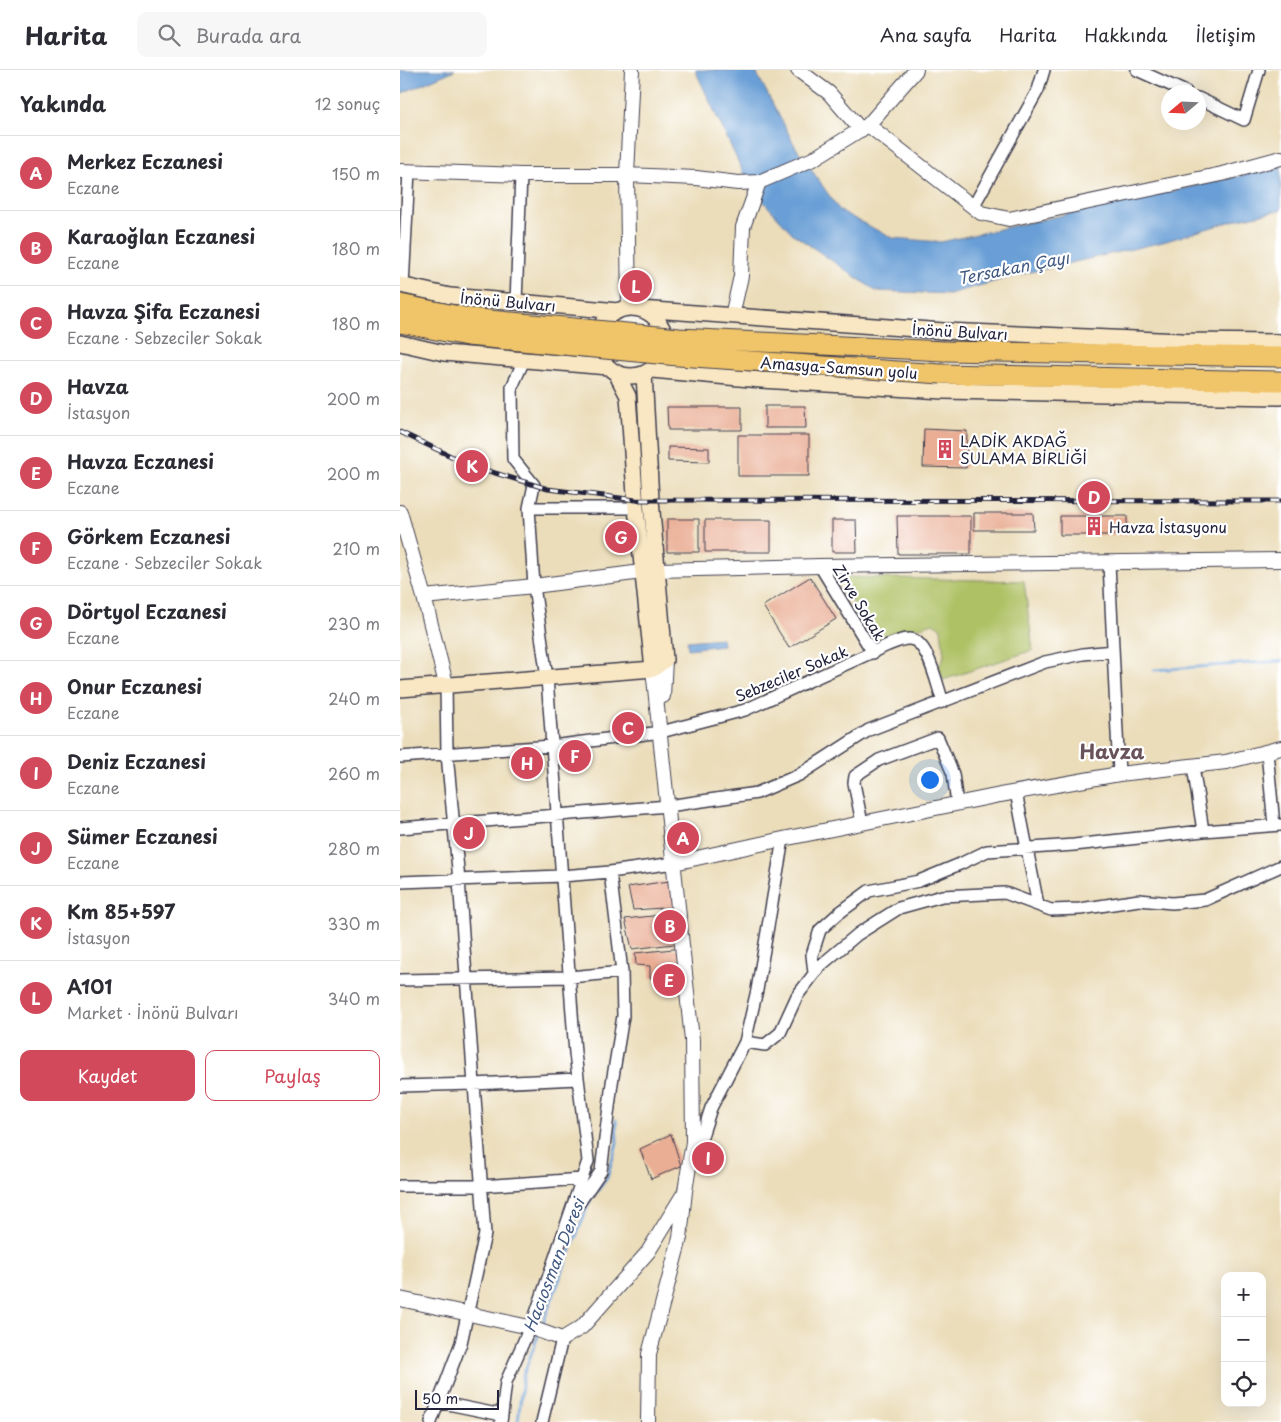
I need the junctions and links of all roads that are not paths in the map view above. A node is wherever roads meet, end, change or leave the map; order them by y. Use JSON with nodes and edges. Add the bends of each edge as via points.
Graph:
{"nodes":[{"id":1,"x":632,"y":70,"type":"edge"},
{"id":2,"x":798,"y":70,"type":"edge"},
{"id":3,"x":916,"y":70,"type":"edge"},
{"id":4,"x":1044,"y":70,"type":"edge"},
{"id":5,"x":1259,"y":70,"type":"edge"},
{"id":6,"x":1144,"y":71,"type":"edge"},
{"id":7,"x":1172,"y":85,"type":"edge"},
{"id":8,"x":1206,"y":102,"type":"edge"},
{"id":9,"x":865,"y":127,"type":"junction"},
{"id":10,"x":1281,"y":158,"type":"edge"},
{"id":11,"x":404,"y":171,"type":"edge"},
{"id":12,"x":521,"y":175,"type":"junction"},
{"id":13,"x":627,"y":175,"type":"junction"},
{"id":14,"x":759,"y":182,"type":"junction"},
{"id":15,"x":973,"y":208,"type":"junction"},
{"id":16,"x":401,"y":292,"type":"edge"},
{"id":17,"x":516,"y":302,"type":"junction"},
{"id":18,"x":629,"y":309,"type":"junction"},
{"id":19,"x":732,"y":316,"type":"junction"},
{"id":20,"x":400,"y":323,"type":"edge"},
{"id":21,"x":1281,"y":342,"type":"edge"},
{"id":22,"x":400,"y":343,"type":"edge"},
{"id":23,"x":1281,"y":357,"type":"edge"},
{"id":24,"x":524,"y":360,"type":"junction"},
{"id":25,"x":612,"y":370,"type":"junction"},
{"id":26,"x":648,"y":372,"type":"junction"},
{"id":27,"x":1281,"y":381,"type":"edge"},
{"id":28,"x":1281,"y":396,"type":"edge"},
{"id":29,"x":529,"y":508,"type":"junction"},
{"id":30,"x":636,"y":508,"type":"junction"},
{"id":31,"x":400,"y":512,"type":"edge"},
{"id":32,"x":1281,"y":560,"type":"edge"},
{"id":33,"x":1109,"y":563,"type":"junction"},
{"id":34,"x":820,"y":566,"type":"junction"},
{"id":35,"x":650,"y":571,"type":"junction"},
{"id":36,"x":534,"y":586,"type":"junction"},
{"id":37,"x":424,"y":597,"type":"junction"},
{"id":38,"x":1113,"y":651,"type":"junction"},
{"id":39,"x":873,"y":653,"type":"junction"},
{"id":40,"x":659,"y":664,"type":"junction"},
{"id":41,"x":547,"y":678,"type":"junction"},
{"id":42,"x":446,"y":684,"type":"junction"},
{"id":43,"x":400,"y":689,"type":"edge"},
{"id":44,"x":942,"y":702,"type":"junction"},
{"id":45,"x":661,"y":732,"type":"junction"},
{"id":46,"x":552,"y":746,"type":"junction"},
{"id":47,"x":1281,"y":748,"type":"edge"},
{"id":48,"x":1267,"y":752,"type":"junction"},
{"id":49,"x":447,"y":754,"type":"junction"},
{"id":50,"x":400,"y":757,"type":"edge"},
{"id":51,"x":1194,"y":766,"type":"junction"},
{"id":52,"x":1119,"y":774,"type":"junction"},
{"id":53,"x":1016,"y":792,"type":"junction"},
{"id":54,"x":957,"y":804,"type":"junction"},
{"id":55,"x":668,"y":806,"type":"junction"},
{"id":56,"x":557,"y":814,"type":"junction"},
{"id":57,"x":454,"y":823,"type":"junction"},
{"id":58,"x":862,"y":823,"type":"junction"},
{"id":59,"x":1277,"y":825,"type":"edge"},
{"id":60,"x":400,"y":828,"type":"edge"},
{"id":61,"x":1203,"y":831,"type":"junction"},
{"id":62,"x":783,"y":839,"type":"junction"},
{"id":63,"x":1027,"y":848,"type":"junction"},
{"id":64,"x":674,"y":863,"type":"junction"},
{"id":65,"x":1281,"y":866,"type":"edge"},
{"id":66,"x":610,"y":872,"type":"junction"},
{"id":67,"x":562,"y":876,"type":"junction"},
{"id":68,"x":459,"y":880,"type":"junction"},
{"id":69,"x":400,"y":882,"type":"edge"},
{"id":70,"x":1038,"y":905,"type":"junction"},
{"id":71,"x":622,"y":972,"type":"junction"},
{"id":72,"x":814,"y":973,"type":"junction"},
{"id":73,"x":570,"y":977,"type":"junction"},
{"id":74,"x":465,"y":979,"type":"junction"},
{"id":75,"x":400,"y":980,"type":"edge"},
{"id":76,"x":745,"y":1042,"type":"junction"},
{"id":77,"x":578,"y":1078,"type":"junction"},
{"id":78,"x":473,"y":1084,"type":"junction"},
{"id":79,"x":400,"y":1086,"type":"edge"},
{"id":80,"x":582,"y":1179,"type":"junction"},
{"id":81,"x":400,"y":1186,"type":"edge"},
{"id":82,"x":481,"y":1186,"type":"junction"},
{"id":83,"x":685,"y":1190,"type":"junction"},
{"id":84,"x":567,"y":1222,"type":"junction"},
{"id":85,"x":400,"y":1299,"type":"edge"},
{"id":86,"x":467,"y":1314,"type":"junction"},
{"id":87,"x":531,"y":1328,"type":"junction"},
{"id":88,"x":562,"y":1338,"type":"junction"},
{"id":89,"x":438,"y":1402,"type":"junction"},
{"id":90,"x":502,"y":1419,"type":"edge"},
{"id":91,"x":431,"y":1422,"type":"edge"},
{"id":92,"x":542,"y":1422,"type":"edge"},
{"id":93,"x":648,"y":1422,"type":"edge"}],
"edges":[{"from":1,"to":13,"type":"street"},
{"from":2,"to":9,"type":"street"},
{"from":3,"to":9,"type":"street"},
{"from":4,"to":15,"type":"street","via":[[1038,90]]},
{"from":5,"to":8,"type":"street","via":[[1244,120]]},
{"from":6,"to":7,"type":"street"},
{"from":9,"to":14,"type":"street","via":[[813,159]]},
{"from":9,"to":15,"type":"street"},
{"from":10,"to":15,"type":"street","via":[[1222,174],[1009,219],[981,214]]},
{"from":11,"to":12,"type":"street"},
{"from":11,"to":16,"type":"street"},
{"from":12,"to":13,"type":"street"},
{"from":12,"to":17,"type":"street"},
{"from":13,"to":14,"type":"street"},
{"from":13,"to":18,"type":"street"},
{"from":14,"to":19,"type":"street","via":[[743,227],[741,276]]},
{"from":16,"to":17,"type":"main road","name":"İnönü Bulvarı"},
{"from":16,"to":23,"type":"highway","name":"Amasya-Samsun yolu","bridge":true,"via":[[469,318],[679,338],[944,351]]},
{"from":17,"to":18,"type":"main road","name":"İnönü Bulvarı"},
{"from":18,"to":19,"type":"main road","name":"İnönü Bulvarı"},
{"from":18,"to":25,"type":"main road","via":[[608,316],[597,336],[599,353]]},
{"from":18,"to":26,"type":"main road","via":[[650,314],[663,330],[664,352],[660,362]]},
{"from":19,"to":21,"type":"main road","name":"İnönü Bulvarı","via":[[944,331]]},
{"from":20,"to":27,"type":"highway","name":"Amasya-Samsun yolu","bridge":true,"via":[[467,336],[630,352],[941,374]]},
{"from":22,"to":24,"type":"main road","via":[[444,353]]},
{"from":24,"to":25,"type":"main road"},
{"from":24,"to":29,"type":"street","via":[[512,388],[513,458],[534,485]]},
{"from":25,"to":26,"type":"main road","via":[[635,377]]},
{"from":25,"to":30,"type":"main road","via":[[628,396]]},
{"from":26,"to":28,"type":"main road","via":[[943,391]]},
{"from":26,"to":35,"type":"main road"},
{"from":29,"to":30,"type":"street"},
{"from":29,"to":36,"type":"street"},
{"from":30,"to":35,"type":"main road"},
{"from":31,"to":37,"type":"street"},
{"from":32,"to":33,"type":"street"},
{"from":33,"to":34,"type":"street"},
{"from":33,"to":38,"type":"street"},
{"from":34,"to":35,"type":"street"},
{"from":34,"to":39,"type":"street","name":"Zirve Sokak"},
{"from":35,"to":36,"type":"street"},
{"from":35,"to":40,"type":"main road"},
{"from":36,"to":37,"type":"street"},
{"from":36,"to":41,"type":"street"},
{"from":37,"to":42,"type":"street"},
{"from":38,"to":44,"type":"street","via":[[1045,662]]},
{"from":38,"to":52,"type":"street"},
{"from":39,"to":44,"type":"street","name":"Sebzeciler Sokak","via":[[908,638],[918,641],[926,651]]},
{"from":39,"to":45,"type":"street","name":"Sebzeciler Sokak","via":[[745,710]]},
{"from":40,"to":41,"type":"main road"},
{"from":40,"to":45,"type":"street"},
{"from":41,"to":42,"type":"main road"},
{"from":41,"to":46,"type":"street"},
{"from":42,"to":43,"type":"main road"},
{"from":42,"to":49,"type":"street"},
{"from":44,"to":55,"type":"street","via":[[868,730],[799,775],[757,793]]},
{"from":45,"to":46,"type":"street","name":"Sebzeciler Sokak"},
{"from":45,"to":55,"type":"street"},
{"from":46,"to":49,"type":"street","name":"Sebzeciler Sokak"},
{"from":46,"to":56,"type":"street"},
{"from":47,"to":48,"type":"street"},
{"from":48,"to":51,"type":"street"},
{"from":48,"to":59,"type":"street"},
{"from":49,"to":50,"type":"street","name":"Sebzeciler Sokak"},
{"from":49,"to":57,"type":"street"},
{"from":51,"to":52,"type":"street"},
{"from":51,"to":61,"type":"street"},
{"from":52,"to":53,"type":"street"},
{"from":53,"to":54,"type":"street"},
{"from":53,"to":63,"type":"street"},
{"from":54,"to":58,"type":"street"},
{"from":54,"to":58,"type":"street","via":[[953,774],[938,738],[879,760],[855,776]]},
{"from":55,"to":56,"type":"street"},
{"from":55,"to":64,"type":"street"},
{"from":56,"to":57,"type":"street"},
{"from":56,"to":67,"type":"street"},
{"from":57,"to":60,"type":"street"},
{"from":57,"to":68,"type":"street"},
{"from":58,"to":62,"type":"street"},
{"from":59,"to":61,"type":"street"},
{"from":61,"to":63,"type":"street"},
{"from":62,"to":64,"type":"street"},
{"from":62,"to":76,"type":"street"},
{"from":63,"to":70,"type":"street"},
{"from":63,"to":72,"type":"street","via":[[987,851],[918,881],[869,891],[820,930],[812,955]]},
{"from":64,"to":66,"type":"street"},
{"from":64,"to":83,"type":"street","via":[[692,1040],[693,1142]]},
{"from":65,"to":70,"type":"street","via":[[1205,900],[1172,903],[1138,900],[1051,910]]},
{"from":66,"to":67,"type":"street"},
{"from":66,"to":71,"type":"street"},
{"from":67,"to":68,"type":"street"},
{"from":67,"to":73,"type":"street"},
{"from":68,"to":69,"type":"street"},
{"from":68,"to":74,"type":"street"},
{"from":70,"to":72,"type":"street","via":[[1005,892],[942,896],[899,908],[858,934]]},
{"from":71,"to":73,"type":"street"},
{"from":71,"to":84,"type":"street","via":[[623,1016],[600,1171]]},
{"from":72,"to":76,"type":"street","via":[[797,996],[780,1033],[765,1045]]},
{"from":73,"to":74,"type":"street"},
{"from":73,"to":77,"type":"street"},
{"from":74,"to":75,"type":"street"},
{"from":74,"to":78,"type":"street"},
{"from":76,"to":83,"type":"street","via":[[711,1108]]},
{"from":77,"to":78,"type":"street"},
{"from":77,"to":80,"type":"street","via":[[588,1161]]},
{"from":78,"to":79,"type":"street"},
{"from":78,"to":82,"type":"street"},
{"from":80,"to":82,"type":"street"},
{"from":80,"to":84,"type":"street"},
{"from":81,"to":82,"type":"street"},
{"from":82,"to":86,"type":"street","via":[[485,1234]]},
{"from":83,"to":88,"type":"street","via":[[648,1252],[582,1327]]},
{"from":83,"to":93,"type":"street","via":[[680,1238],[648,1354]]},
{"from":84,"to":87,"type":"street"},
{"from":85,"to":86,"type":"street"},
{"from":86,"to":87,"type":"street"},
{"from":86,"to":89,"type":"street","via":[[461,1343]]},
{"from":87,"to":88,"type":"street"},
{"from":87,"to":90,"type":"street","via":[[506,1382]]},
{"from":88,"to":92,"type":"street"},
{"from":89,"to":90,"type":"street"},
{"from":89,"to":91,"type":"street"}]}
